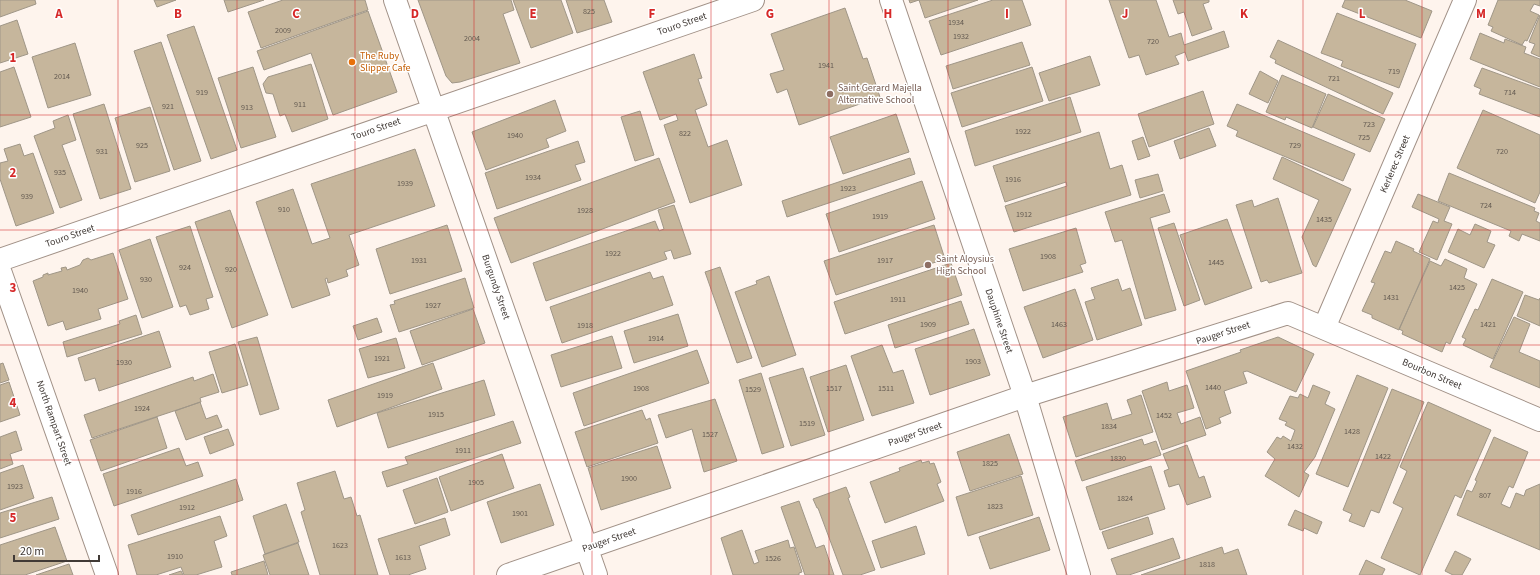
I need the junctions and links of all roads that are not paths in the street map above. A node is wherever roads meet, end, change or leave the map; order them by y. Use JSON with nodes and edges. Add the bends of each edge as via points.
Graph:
{"nodes":[{"id":1,"x":395,"y":0,"type":"edge"},
{"id":2,"x":752,"y":0,"type":"edge"},
{"id":3,"x":891,"y":0,"type":"edge"},
{"id":4,"x":1465,"y":0,"type":"edge"},
{"id":5,"x":434,"y":109,"type":"junction"},
{"id":6,"x":0,"y":260,"type":"edge"},
{"id":7,"x":0,"y":271,"type":"edge"},
{"id":8,"x":1324,"y":328,"type":"junction"},
{"id":9,"x":1024,"y":396,"type":"junction"},
{"id":10,"x":1540,"y":420,"type":"edge"},
{"id":11,"x":587,"y":548,"type":"junction"},
{"id":12,"x":107,"y":575,"type":"edge"},
{"id":13,"x":508,"y":575,"type":"edge"},
{"id":14,"x":596,"y":575,"type":"edge"},
{"id":15,"x":1079,"y":575,"type":"edge"}],
"edges":[{"from":1,"to":5,"type":"street","name":"Burgundy Street"},
{"from":2,"to":5,"type":"street","name":"Touro Street"},
{"from":3,"to":9,"type":"street","name":"Dauphine Street"},
{"from":4,"to":8,"type":"street","name":"Kerlerec Street"},
{"from":5,"to":6,"type":"street","name":"Touro Street"},
{"from":5,"to":11,"type":"street","name":"Burgundy Street"},
{"from":7,"to":12,"type":"street","name":"North Rampart Street"},
{"from":8,"to":9,"type":"street","name":"Pauger Street","via":[[1288,313]]},
{"from":8,"to":10,"type":"street","name":"Bourbon Street"},
{"from":9,"to":11,"type":"street","name":"Pauger Street"},
{"from":9,"to":15,"type":"street","name":"Dauphine Street"},
{"from":11,"to":13,"type":"street","name":"Pauger Street"},
{"from":11,"to":14,"type":"street","name":"Burgundy Street"}]}
